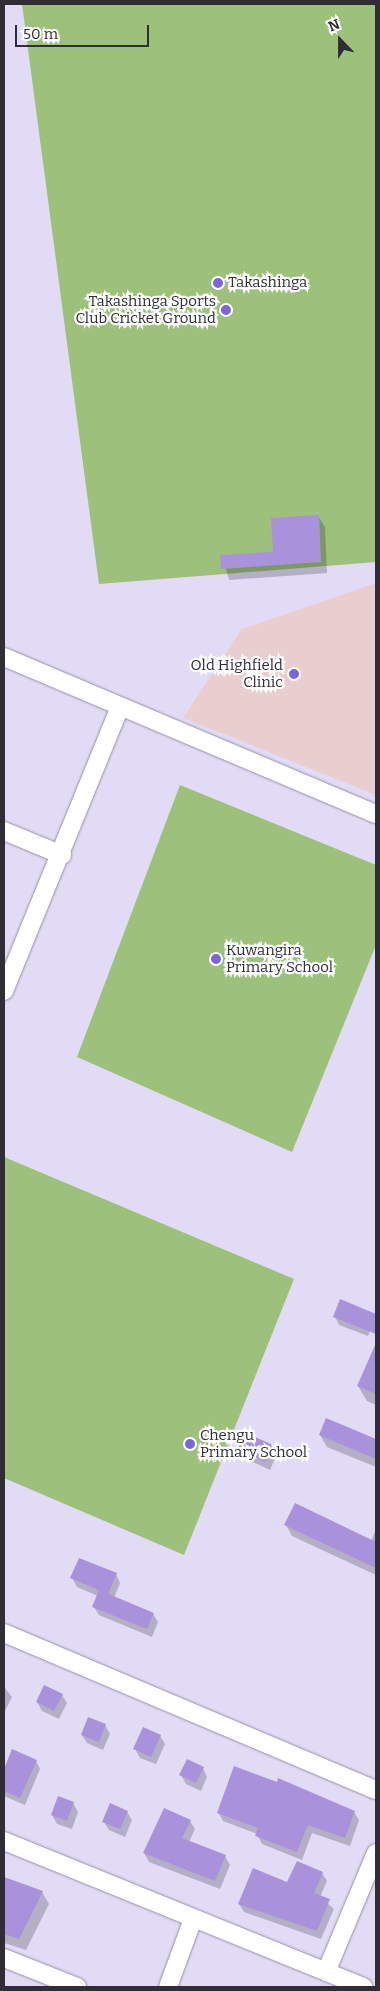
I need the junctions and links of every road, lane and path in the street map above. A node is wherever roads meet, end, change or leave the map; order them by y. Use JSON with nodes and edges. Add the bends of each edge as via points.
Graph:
{"nodes":[{"id":1,"x":4,"y":657,"type":"edge"},
{"id":2,"x":120,"y":707,"type":"junction"},
{"id":3,"x":376,"y":814,"type":"edge"},
{"id":4,"x":4,"y":831,"type":"edge"},
{"id":5,"x":62,"y":855,"type":"junction"},
{"id":6,"x":4,"y":991,"type":"edge"},
{"id":7,"x":4,"y":1633,"type":"edge"},
{"id":8,"x":376,"y":1790,"type":"edge"},
{"id":9,"x":4,"y":1841,"type":"edge"},
{"id":10,"x":376,"y":1853,"type":"edge"},
{"id":11,"x":193,"y":1919,"type":"junction"},
{"id":12,"x":4,"y":1958,"type":"edge"},
{"id":13,"x":326,"y":1972,"type":"junction"},
{"id":14,"x":77,"y":1987,"type":"edge"},
{"id":15,"x":168,"y":1987,"type":"edge"},
{"id":16,"x":363,"y":1987,"type":"edge"}],
"edges":[{"from":1,"to":2,"type":"street"},
{"from":2,"to":3,"type":"street"},
{"from":2,"to":5,"type":"street"},
{"from":4,"to":5,"type":"street"},
{"from":5,"to":6,"type":"street"},
{"from":7,"to":8,"type":"street"},
{"from":9,"to":11,"type":"street"},
{"from":10,"to":13,"type":"street"},
{"from":11,"to":13,"type":"street"},
{"from":11,"to":15,"type":"street"},
{"from":12,"to":14,"type":"street"},
{"from":13,"to":16,"type":"street"}]}
